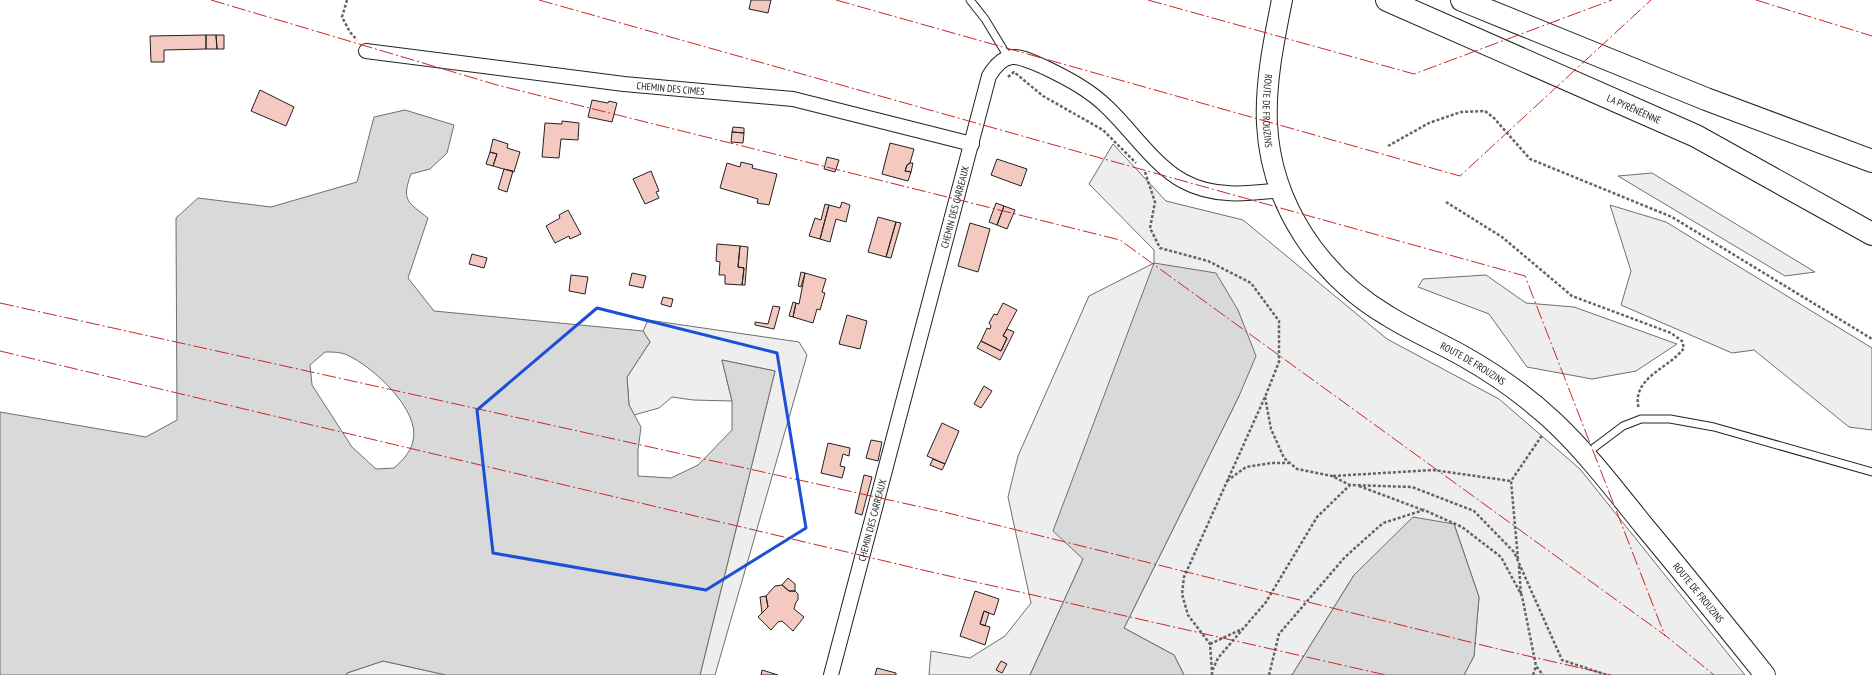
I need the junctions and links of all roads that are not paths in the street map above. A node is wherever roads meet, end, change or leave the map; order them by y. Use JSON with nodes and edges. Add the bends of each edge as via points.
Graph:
{"nodes":[{"id":1,"x":970,"y":0,"type":"edge"},
{"id":2,"x":1282,"y":0,"type":"edge"},
{"id":3,"x":1387,"y":0,"type":"edge"},
{"id":4,"x":1462,"y":0,"type":"edge"},
{"id":5,"x":366,"y":51,"type":"road end"},
{"id":6,"x":1008,"y":57,"type":"junction"},
{"id":7,"x":972,"y":144,"type":"junction"},
{"id":8,"x":1828,"y":144,"type":"junction"},
{"id":9,"x":1872,"y":145,"type":"edge"},
{"id":10,"x":1872,"y":161,"type":"edge"},
{"id":11,"x":1281,"y":190,"type":"junction"},
{"id":12,"x":1872,"y":234,"type":"edge"},
{"id":13,"x":1585,"y":454,"type":"junction"},
{"id":14,"x":1872,"y":472,"type":"edge"},
{"id":15,"x":831,"y":675,"type":"edge"},
{"id":16,"x":1765,"y":675,"type":"edge"}],
"edges":[{"from":1,"to":6,"type":"lane"},
{"from":2,"to":11,"type":"main road","name":"ROUTE DE FROUZINS","via":[[1270,73],[1267,121],[1271,156]]},
{"from":3,"to":12,"type":"highway","name":"LA PYRÉNÉENNE","via":[[1696,136]]},
{"from":4,"to":8,"type":"highway","via":[[1706,99]]},
{"from":5,"to":7,"type":"street","name":"CHEMIN DES CIMES","via":[[624,84],[793,98]]},
{"from":6,"to":7,"type":"street","name":"CHEMIN DES CARREAUX","via":[[996,64],[989,76]]},
{"from":6,"to":11,"type":"street","via":[[1022,57],[1086,90],[1107,106],[1170,174],[1185,182],[1208,191],[1230,195]]},
{"from":7,"to":15,"type":"street","name":"CHEMIN DES CARREAUX"},
{"from":8,"to":9,"type":"highway"},
{"from":8,"to":10,"type":"highway"},
{"from":11,"to":13,"type":"main road","name":"ROUTE DE FROUZINS","via":[[1307,242],[1347,287],[1390,318],[1480,366],[1552,420]]},
{"from":13,"to":14,"type":"lane","via":[[1623,426],[1641,419],[1670,419],[1714,427]]},
{"from":13,"to":16,"type":"main road","name":"ROUTE DE FROUZINS"}]}
